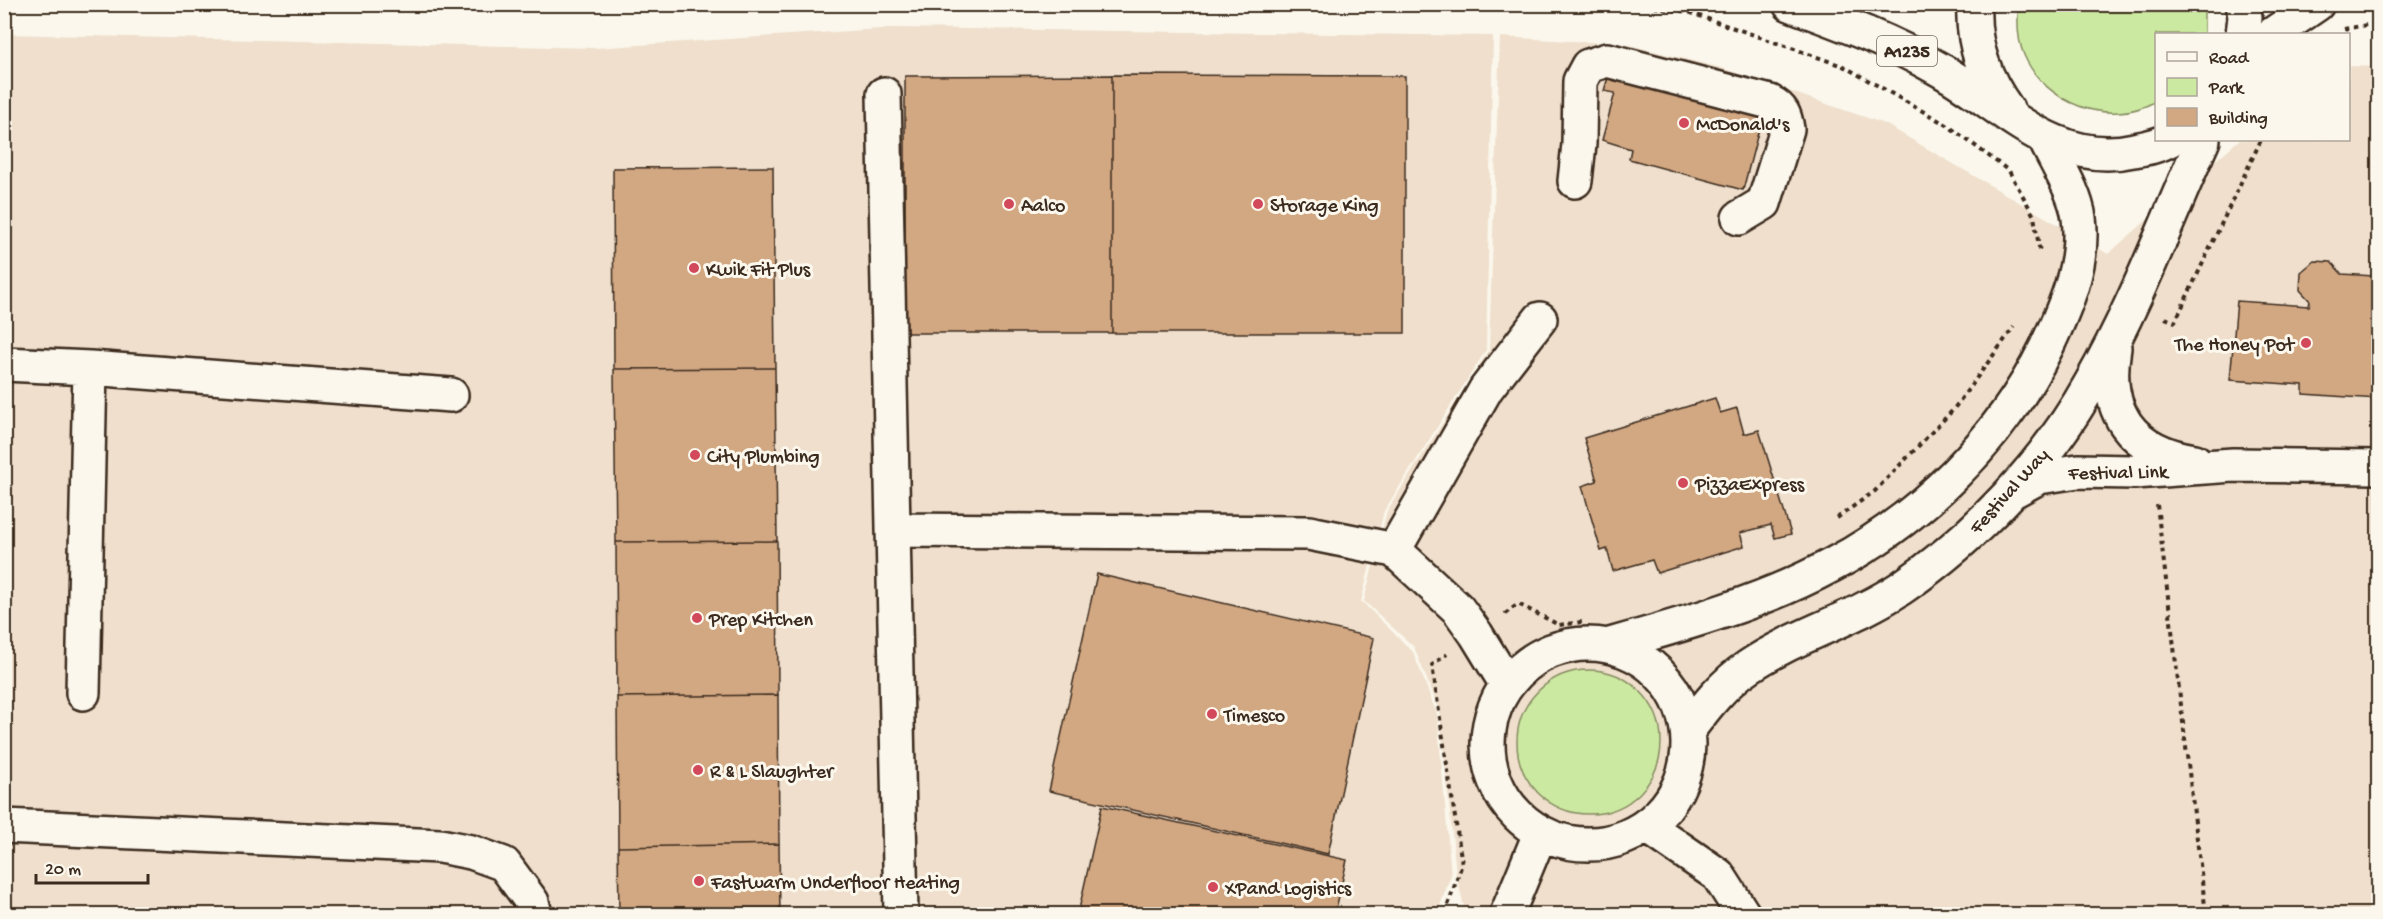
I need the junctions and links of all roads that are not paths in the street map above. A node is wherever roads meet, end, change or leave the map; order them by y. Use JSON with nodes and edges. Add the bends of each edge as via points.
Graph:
{"nodes":[{"id":1,"x":1790,"y":4,"type":"edge"},
{"id":2,"x":1974,"y":4,"type":"edge"},
{"id":3,"x":2243,"y":4,"type":"edge"},
{"id":4,"x":2317,"y":4,"type":"edge"},
{"id":5,"x":2243,"y":33,"type":"edge"},
{"id":6,"x":2274,"y":33,"type":"edge"},
{"id":7,"x":884,"y":94,"type":"dead end"},
{"id":8,"x":2013,"y":118,"type":"junction"},
{"id":9,"x":2044,"y":139,"type":"junction"},
{"id":10,"x":2167,"y":141,"type":"edge"},
{"id":11,"x":2203,"y":141,"type":"edge"},
{"id":12,"x":1575,"y":181,"type":"dead end"},
{"id":13,"x":1739,"y":218,"type":"dead end"},
{"id":14,"x":1540,"y":319,"type":"dead end"},
{"id":15,"x":2118,"y":334,"type":"junction"},
{"id":16,"x":4,"y":364,"type":"edge"},
{"id":17,"x":90,"y":368,"type":"junction"},
{"id":18,"x":451,"y":395,"type":"dead end"},
{"id":19,"x":2233,"y":465,"type":"junction"},
{"id":20,"x":2379,"y":467,"type":"edge"},
{"id":21,"x":2009,"y":494,"type":"junction"},
{"id":22,"x":893,"y":530,"type":"junction"},
{"id":23,"x":1394,"y":550,"type":"junction"},
{"id":24,"x":1610,"y":645,"type":"junction"},
{"id":25,"x":1506,"y":683,"type":"junction"},
{"id":26,"x":83,"y":693,"type":"dead end"},
{"id":27,"x":1689,"y":729,"type":"junction"},
{"id":28,"x":4,"y":826,"type":"edge"},
{"id":29,"x":1647,"y":826,"type":"junction"},
{"id":30,"x":1540,"y":834,"type":"junction"},
{"id":31,"x":535,"y":915,"type":"edge"},
{"id":32,"x":901,"y":915,"type":"edge"},
{"id":33,"x":1507,"y":915,"type":"edge"},
{"id":34,"x":1743,"y":915,"type":"edge"}],
"edges":[{"from":1,"to":8,"type":"street","number":"A1235","via":[[1891,43],[1940,69]]},
{"from":2,"to":8,"type":"street","number":"A1235","via":[[1977,49],[1994,91]]},
{"from":3,"to":5,"type":"street"},
{"from":4,"to":6,"type":"street"},
{"from":7,"to":22,"type":"street"},
{"from":8,"to":9,"type":"street","number":"A1235"},
{"from":9,"to":10,"type":"street","number":"A1235","via":[[2074,150],[2115,154]]},
{"from":9,"to":24,"type":"street","via":[[2078,214],[2079,253],[2073,278],[2060,320],[2037,366],[2000,422],[1964,465],[1919,507],[1833,565],[1782,589]]},
{"from":11,"to":15,"type":"street","name":"Festival Way"},
{"from":12,"to":13,"type":"street","via":[[1580,81],[1588,66],[1607,60],[1780,107],[1787,129],[1764,203]]},
{"from":14,"to":23,"type":"street","via":[[1486,389]]},
{"from":15,"to":19,"type":"street","name":"Festival Link","via":[[2112,390],[2130,432],[2170,456]]},
{"from":15,"to":21,"type":"street","name":"Festival Way","via":[[2084,394]]},
{"from":16,"to":17,"type":"street"},
{"from":17,"to":18,"type":"street"},
{"from":17,"to":26,"type":"street"},
{"from":19,"to":20,"type":"street","name":"Festival Link"},
{"from":19,"to":21,"type":"street","name":"Festival Link","via":[[2134,472],[2059,472],[2039,477]]},
{"from":21,"to":27,"type":"street","name":"Festival Way","via":[[1977,528],[1901,587],[1747,667],[1708,704]]},
{"from":22,"to":23,"type":"street","via":[[1309,533]]},
{"from":22,"to":32,"type":"street"},
{"from":23,"to":25,"type":"street","via":[[1458,609]]},
{"from":24,"to":25,"type":"street","via":[[1569,644],[1533,658]]},
{"from":24,"to":27,"type":"street","via":[[1645,660],[1671,686]]},
{"from":25,"to":30,"type":"street","via":[[1490,714],[1486,750],[1495,785],[1513,813]]},
{"from":27,"to":29,"type":"street","via":[[1688,764],[1676,796]]},
{"from":28,"to":31,"type":"street","via":[[440,846],[504,864],[532,902]]},
{"from":29,"to":30,"type":"street","via":[[1618,841],[1585,845]]},
{"from":29,"to":34,"type":"street","via":[[1718,875]]},
{"from":30,"to":33,"type":"street"}]}
